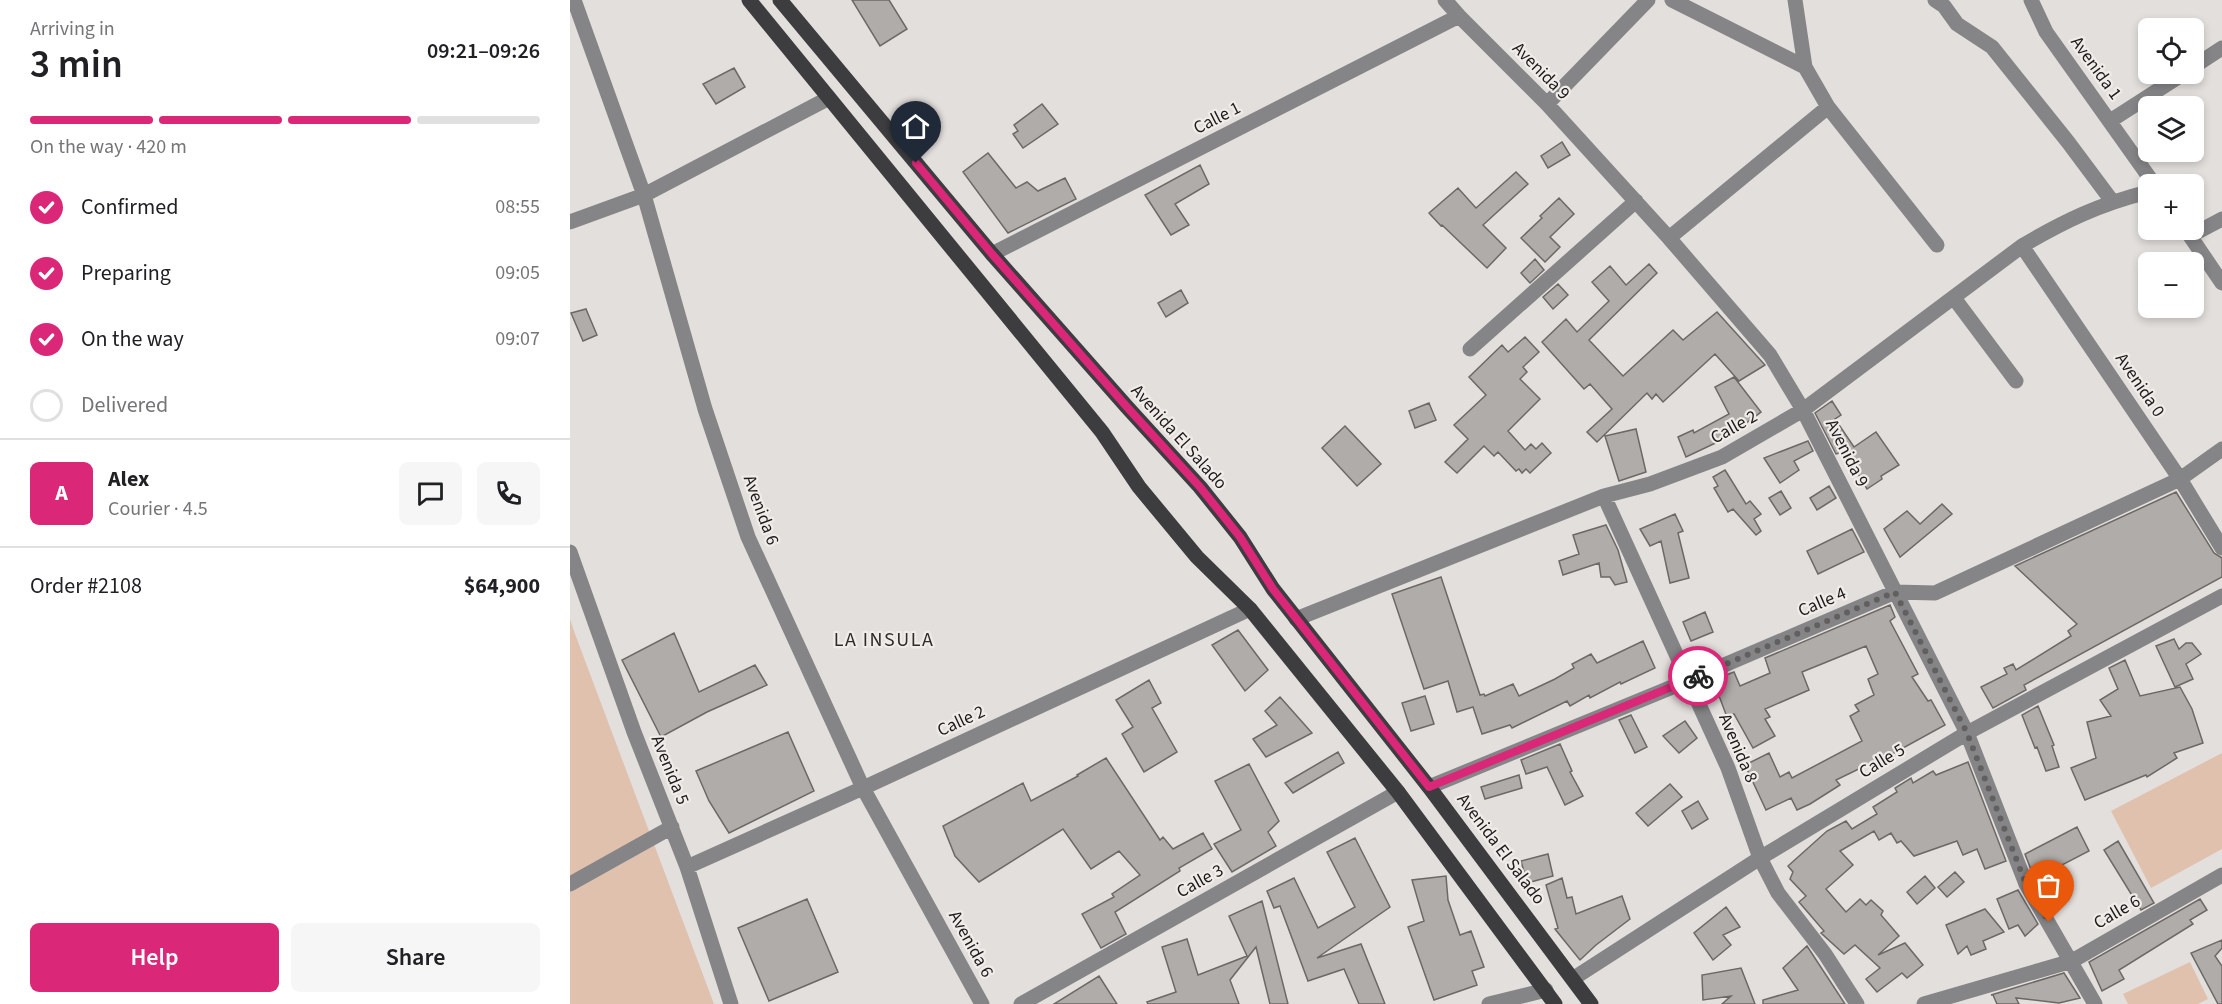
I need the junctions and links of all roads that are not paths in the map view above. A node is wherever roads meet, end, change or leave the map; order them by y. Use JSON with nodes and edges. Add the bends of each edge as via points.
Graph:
{"nodes":[{"id":1,"x":574,"y":0,"type":"edge"},
{"id":2,"x":748,"y":0,"type":"edge"},
{"id":3,"x":780,"y":0,"type":"edge"},
{"id":4,"x":1445,"y":0,"type":"edge"},
{"id":5,"x":1648,"y":0,"type":"edge"},
{"id":6,"x":1672,"y":0,"type":"edge"},
{"id":7,"x":1795,"y":0,"type":"edge"},
{"id":8,"x":1935,"y":0,"type":"edge"},
{"id":9,"x":2031,"y":0,"type":"edge"},
{"id":10,"x":1459,"y":16,"type":"junction"},
{"id":11,"x":2222,"y":48,"type":"edge"},
{"id":12,"x":2204,"y":60,"type":"edge"},
{"id":13,"x":1805,"y":68,"type":"junction"},
{"id":14,"x":2167,"y":84,"type":"edge"},
{"id":15,"x":829,"y":99,"type":"junction"},
{"id":16,"x":1547,"y":104,"type":"junction"},
{"id":17,"x":1828,"y":107,"type":"junction"},
{"id":18,"x":2110,"y":121,"type":"junction"},
{"id":19,"x":2147,"y":174,"type":"edge"},
{"id":20,"x":2138,"y":194,"type":"edge"},
{"id":21,"x":644,"y":195,"type":"junction"},
{"id":22,"x":1636,"y":201,"type":"junction"},
{"id":23,"x":2112,"y":201,"type":"junction"},
{"id":24,"x":2222,"y":219,"type":"edge"},
{"id":25,"x":570,"y":222,"type":"edge"},
{"id":26,"x":2204,"y":226,"type":"edge"},
{"id":27,"x":1669,"y":238,"type":"junction"},
{"id":28,"x":2193,"y":240,"type":"edge"},
{"id":29,"x":1937,"y":245,"type":"dead end"},
{"id":30,"x":2022,"y":246,"type":"junction"},
{"id":31,"x":992,"y":254,"type":"junction"},
{"id":32,"x":2222,"y":284,"type":"edge"},
{"id":33,"x":1954,"y":297,"type":"junction"},
{"id":34,"x":1470,"y":349,"type":"dead end"},
{"id":35,"x":2016,"y":381,"type":"dead end"},
{"id":36,"x":1803,"y":410,"type":"junction"},
{"id":37,"x":2222,"y":449,"type":"edge"},
{"id":38,"x":2180,"y":479,"type":"junction"},
{"id":39,"x":1604,"y":496,"type":"junction"},
{"id":40,"x":2222,"y":548,"type":"edge"},
{"id":41,"x":570,"y":552,"type":"edge"},
{"id":42,"x":1895,"y":592,"type":"junction"},
{"id":43,"x":2222,"y":596,"type":"edge"},
{"id":44,"x":1250,"y":609,"type":"junction"},
{"id":45,"x":1296,"y":619,"type":"junction"},
{"id":46,"x":1687,"y":681,"type":"junction"},
{"id":47,"x":1967,"y":733,"type":"junction"},
{"id":48,"x":1429,"y":787,"type":"junction"},
{"id":49,"x":863,"y":789,"type":"junction"},
{"id":50,"x":1398,"y":792,"type":"junction"},
{"id":51,"x":672,"y":827,"type":"junction"},
{"id":52,"x":1760,"y":858,"type":"junction"},
{"id":53,"x":687,"y":867,"type":"junction"},
{"id":54,"x":2222,"y":875,"type":"edge"},
{"id":55,"x":570,"y":884,"type":"edge"},
{"id":56,"x":2072,"y":961,"type":"junction"},
{"id":57,"x":1574,"y":978,"type":"junction"},
{"id":58,"x":1546,"y":990,"type":"junction"},
{"id":59,"x":731,"y":1004,"type":"edge"},
{"id":60,"x":982,"y":1004,"type":"edge"},
{"id":61,"x":1021,"y":1004,"type":"edge"},
{"id":62,"x":1489,"y":1004,"type":"edge"},
{"id":63,"x":1555,"y":1004,"type":"edge"},
{"id":64,"x":1591,"y":1004,"type":"edge"},
{"id":65,"x":1857,"y":1004,"type":"edge"},
{"id":66,"x":1924,"y":1004,"type":"edge"},
{"id":67,"x":2095,"y":1004,"type":"edge"}],
"edges":[{"from":1,"to":21,"type":"street","name":"Avenida 6"},
{"from":2,"to":15,"type":"main road"},
{"from":3,"to":31,"type":"main road","name":"Avenida El Salado"},
{"from":4,"to":10,"type":"street","name":"Avenida 9"},
{"from":5,"to":16,"type":"street"},
{"from":6,"to":13,"type":"street"},
{"from":7,"to":13,"type":"street"},
{"from":8,"to":23,"type":"street","via":[[1958,24],[1992,47]]},
{"from":9,"to":18,"type":"street","name":"Avenida 1","via":[[2046,32]]},
{"from":10,"to":16,"type":"street","name":"Avenida 9"},
{"from":10,"to":31,"type":"street","name":"Calle 1"},
{"from":11,"to":12,"type":"street"},
{"from":13,"to":17,"type":"street"},
{"from":14,"to":18,"type":"street"},
{"from":15,"to":21,"type":"street"},
{"from":15,"to":44,"type":"main road","via":[[1102,432],[1160,513],[1197,557]]},
{"from":16,"to":22,"type":"street","name":"Avenida 9"},
{"from":17,"to":27,"type":"street"},
{"from":17,"to":29,"type":"street"},
{"from":18,"to":19,"type":"street","name":"Avenida 1"},
{"from":20,"to":23,"type":"street","name":"Calle 2"},
{"from":21,"to":25,"type":"street"},
{"from":21,"to":49,"type":"street","name":"Avenida 6","via":[[705,409],[748,537]]},
{"from":22,"to":27,"type":"street","name":"Avenida 9"},
{"from":22,"to":34,"type":"street"},
{"from":23,"to":30,"type":"street","name":"Calle 2","via":[[2055,226]]},
{"from":24,"to":26,"type":"street"},
{"from":27,"to":36,"type":"street","name":"Avenida 9","via":[[1770,355]]},
{"from":28,"to":32,"type":"street"},
{"from":30,"to":33,"type":"street","name":"Calle 2"},
{"from":30,"to":38,"type":"street","name":"Avenida 0"},
{"from":31,"to":45,"type":"main road","name":"Avenida El Salado","via":[[1200,487]]},
{"from":33,"to":35,"type":"street"},
{"from":33,"to":36,"type":"street","name":"Calle 2"},
{"from":36,"to":39,"type":"street","name":"Calle 2","via":[[1722,458]]},
{"from":36,"to":42,"type":"street","name":"Avenida 9"},
{"from":37,"to":38,"type":"street","name":"Calle 4"},
{"from":38,"to":40,"type":"street","name":"Avenida 0"},
{"from":38,"to":42,"type":"street","name":"Calle 4","via":[[1935,593]]},
{"from":39,"to":45,"type":"street","name":"Calle 2"},
{"from":39,"to":46,"type":"street","name":"Avenida 8"},
{"from":41,"to":51,"type":"street","name":"Avenida 5"},
{"from":42,"to":46,"type":"street","name":"Calle 4"},
{"from":42,"to":47,"type":"street","name":"Avenida 9"},
{"from":43,"to":47,"type":"street","name":"Calle 5"},
{"from":44,"to":49,"type":"street","name":"Calle 2"},
{"from":44,"to":50,"type":"main road"},
{"from":45,"to":48,"type":"main road","name":"Avenida El Salado"},
{"from":46,"to":48,"type":"street","name":"Calle 4"},
{"from":46,"to":52,"type":"street","name":"Avenida 8","via":[[1728,768]]},
{"from":47,"to":52,"type":"street","name":"Calle 5"},
{"from":47,"to":56,"type":"street","name":"Avenida 9","via":[[2026,884]]},
{"from":48,"to":57,"type":"main road","name":"Avenida El Salado"},
{"from":49,"to":53,"type":"street","name":"Calle 2"},
{"from":49,"to":60,"type":"street","name":"Avenida 6"},
{"from":50,"to":58,"type":"main road"},
{"from":50,"to":61,"type":"street","name":"Calle 3"},
{"from":51,"to":53,"type":"street","name":"Avenida 5"},
{"from":51,"to":55,"type":"street"},
{"from":52,"to":57,"type":"street","name":"Calle 5"},
{"from":52,"to":65,"type":"street","name":"Avenida 8","via":[[1778,893]]},
{"from":53,"to":59,"type":"street","name":"Avenida 5"},
{"from":54,"to":56,"type":"street","name":"Calle 6"},
{"from":56,"to":66,"type":"street","name":"Calle 6"},
{"from":56,"to":67,"type":"street","name":"Avenida 9"},
{"from":57,"to":64,"type":"main road","name":"Avenida El Salado"},
{"from":58,"to":62,"type":"street"},
{"from":58,"to":63,"type":"main road"}]}
